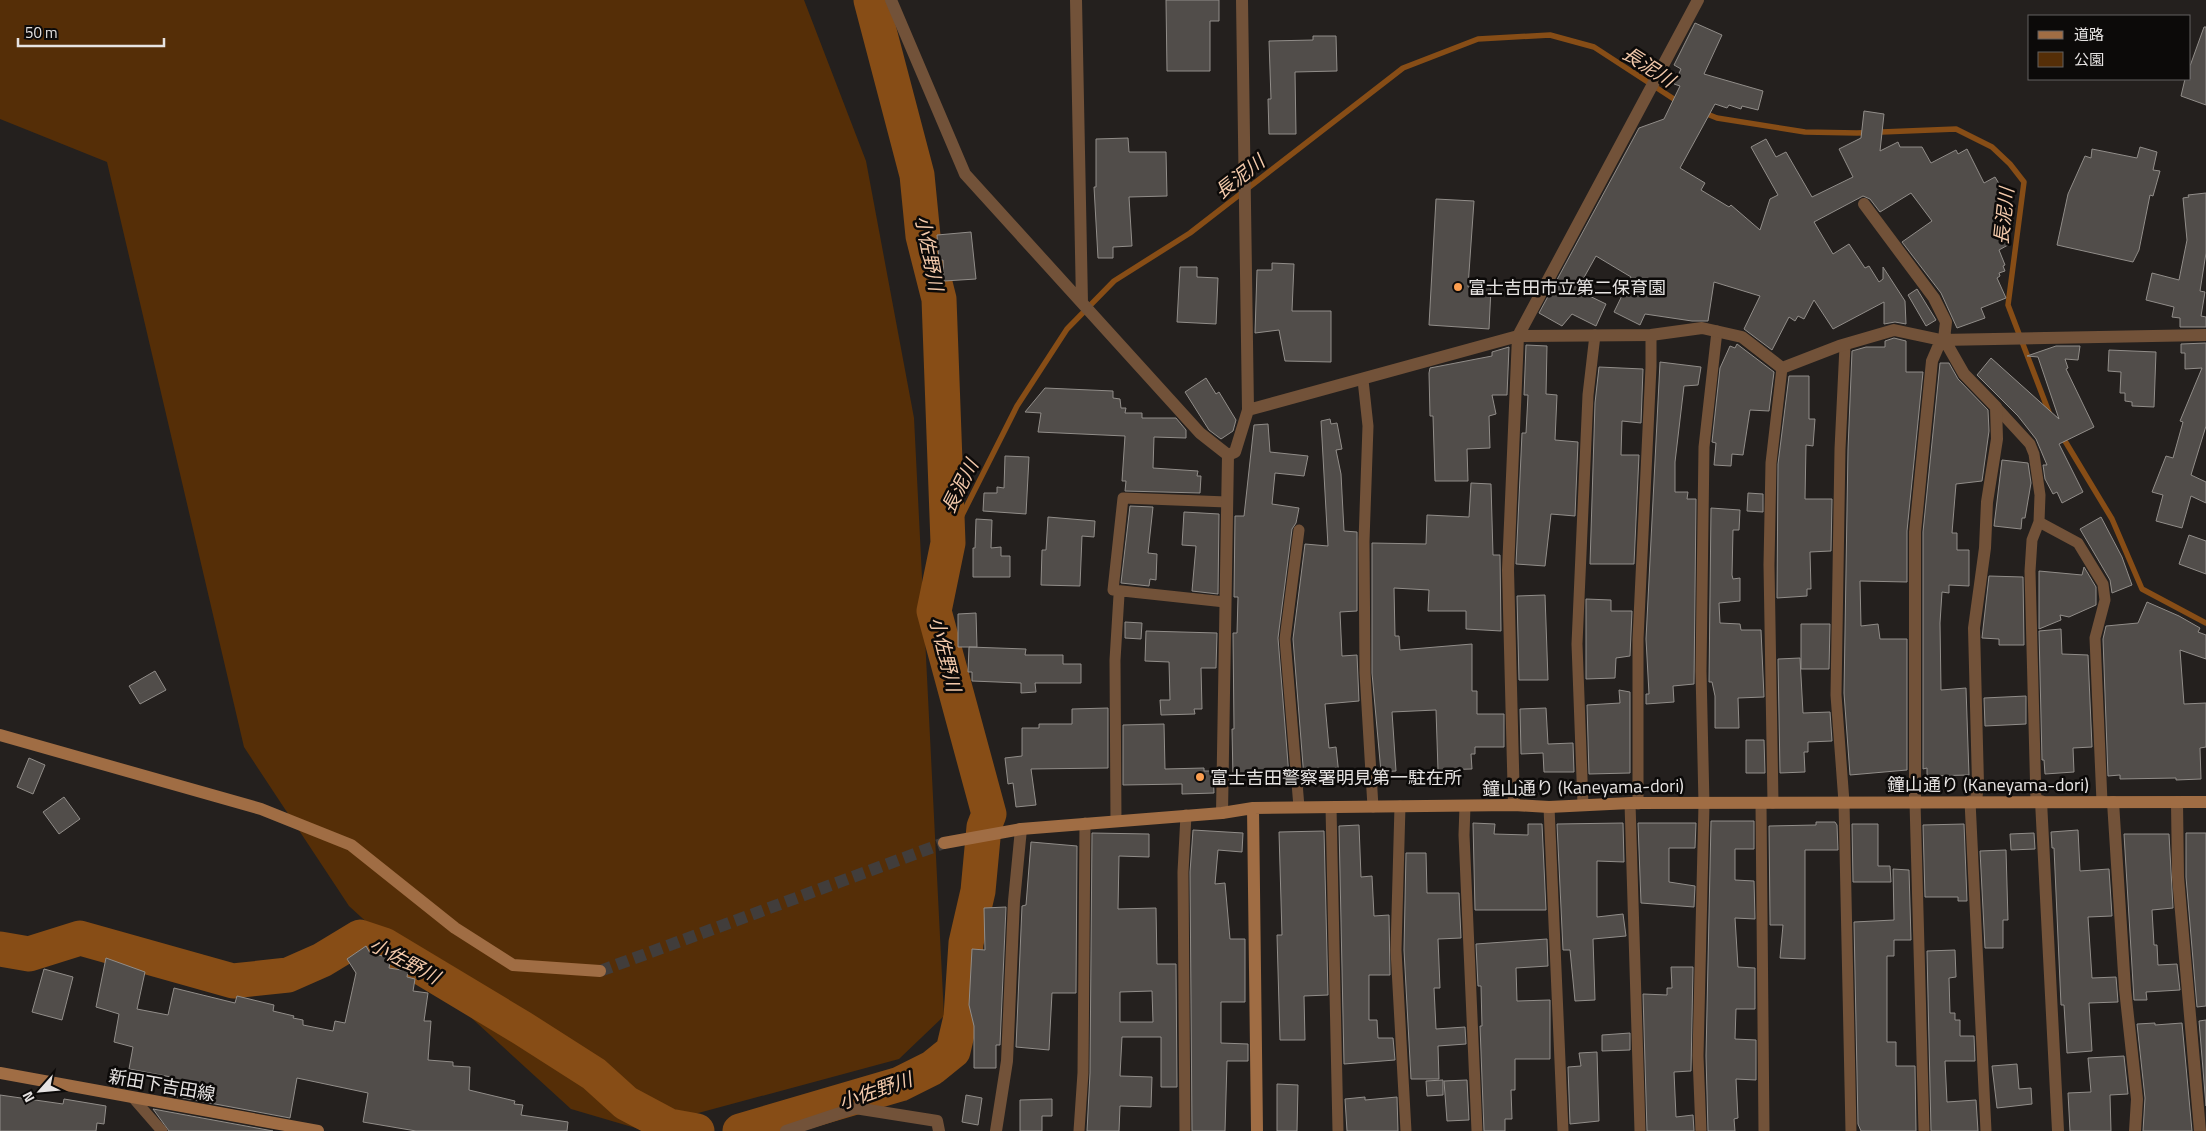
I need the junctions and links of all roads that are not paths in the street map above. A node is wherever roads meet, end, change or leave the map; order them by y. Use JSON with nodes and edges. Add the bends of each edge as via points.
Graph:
{"nodes":[{"id":1,"x":891,"y":0,"type":"edge"},
{"id":2,"x":1076,"y":0,"type":"edge"},
{"id":3,"x":1242,"y":0,"type":"edge"},
{"id":4,"x":1698,"y":0,"type":"edge"},
{"id":5,"x":1864,"y":204,"type":"dead end"},
{"id":6,"x":1082,"y":303,"type":"junction"},
{"id":7,"x":1717,"y":331,"type":"junction"},
{"id":8,"x":1595,"y":335,"type":"junction"},
{"id":9,"x":1651,"y":335,"type":"junction"},
{"id":10,"x":2206,"y":335,"type":"edge"},
{"id":11,"x":1518,"y":336,"type":"junction"},
{"id":12,"x":1943,"y":340,"type":"junction"},
{"id":13,"x":1845,"y":346,"type":"junction"},
{"id":14,"x":1782,"y":368,"type":"junction"},
{"id":15,"x":1363,"y":380,"type":"junction"},
{"id":16,"x":1996,"y":406,"type":"junction"},
{"id":17,"x":1248,"y":410,"type":"junction"},
{"id":18,"x":1228,"y":455,"type":"junction"},
{"id":19,"x":1227,"y":502,"type":"junction"},
{"id":20,"x":2039,"y":522,"type":"junction"},
{"id":21,"x":1299,"y":530,"type":"dead end"},
{"id":22,"x":1121,"y":592,"type":"junction"},
{"id":23,"x":1225,"y":602,"type":"junction"},
{"id":24,"x":0,"y":735,"type":"edge"},
{"id":25,"x":1973,"y":801,"type":"junction"},
{"id":26,"x":2038,"y":801,"type":"junction"},
{"id":27,"x":1844,"y":802,"type":"junction"},
{"id":28,"x":1915,"y":802,"type":"junction"},
{"id":29,"x":2107,"y":802,"type":"junction"},
{"id":30,"x":2177,"y":802,"type":"junction"},
{"id":31,"x":2206,"y":802,"type":"edge"},
{"id":32,"x":1768,"y":803,"type":"junction"},
{"id":33,"x":1634,"y":804,"type":"junction"},
{"id":34,"x":1704,"y":804,"type":"junction"},
{"id":35,"x":1514,"y":805,"type":"junction"},
{"id":36,"x":1583,"y":805,"type":"junction"},
{"id":37,"x":1400,"y":806,"type":"junction"},
{"id":38,"x":1465,"y":806,"type":"junction"},
{"id":39,"x":1299,"y":807,"type":"junction"},
{"id":40,"x":1331,"y":807,"type":"junction"},
{"id":41,"x":1374,"y":807,"type":"junction"},
{"id":42,"x":1549,"y":807,"type":"junction"},
{"id":43,"x":1253,"y":808,"type":"junction"},
{"id":44,"x":1222,"y":813,"type":"junction"},
{"id":45,"x":1186,"y":815,"type":"junction"},
{"id":46,"x":1116,"y":821,"type":"junction"},
{"id":47,"x":1085,"y":823,"type":"junction"},
{"id":48,"x":1021,"y":829,"type":"junction"},
{"id":49,"x":944,"y":843,"type":"tunnel mouth"},
{"id":50,"x":600,"y":971,"type":"tunnel mouth"},
{"id":51,"x":0,"y":1073,"type":"edge"},
{"id":52,"x":134,"y":1099,"type":"junction"},
{"id":53,"x":162,"y":1131,"type":"edge"},
{"id":54,"x":318,"y":1131,"type":"edge"},
{"id":55,"x":786,"y":1131,"type":"edge"},
{"id":56,"x":939,"y":1131,"type":"edge"},
{"id":57,"x":996,"y":1131,"type":"edge"},
{"id":58,"x":1079,"y":1131,"type":"edge"},
{"id":59,"x":1185,"y":1131,"type":"edge"},
{"id":60,"x":1258,"y":1131,"type":"edge"},
{"id":61,"x":1338,"y":1131,"type":"edge"},
{"id":62,"x":1406,"y":1131,"type":"edge"},
{"id":63,"x":1477,"y":1131,"type":"edge"},
{"id":64,"x":1564,"y":1131,"type":"edge"},
{"id":65,"x":1640,"y":1131,"type":"edge"},
{"id":66,"x":1701,"y":1131,"type":"edge"},
{"id":67,"x":1764,"y":1131,"type":"edge"},
{"id":68,"x":1851,"y":1131,"type":"edge"},
{"id":69,"x":1924,"y":1131,"type":"edge"},
{"id":70,"x":1986,"y":1131,"type":"edge"},
{"id":71,"x":2058,"y":1131,"type":"edge"},
{"id":72,"x":2135,"y":1131,"type":"edge"},
{"id":73,"x":2200,"y":1131,"type":"edge"}],
"edges":[{"from":1,"to":6,"type":"street","via":[[965,174]]},
{"from":2,"to":6,"type":"street"},
{"from":3,"to":17,"type":"street"},
{"from":4,"to":11,"type":"street"},
{"from":5,"to":12,"type":"street","via":[[1934,298],[1946,322]]},
{"from":6,"to":18,"type":"street","via":[[1200,433]]},
{"from":7,"to":9,"type":"street","via":[[1702,328]]},
{"from":7,"to":14,"type":"street","via":[[1742,338]]},
{"from":7,"to":34,"type":"lane","via":[[1704,447],[1701,671]]},
{"from":8,"to":9,"type":"street"},
{"from":8,"to":11,"type":"street"},
{"from":8,"to":36,"type":"lane","via":[[1588,395],[1577,644]]},
{"from":9,"to":33,"type":"lane"},
{"from":10,"to":12,"type":"street"},
{"from":11,"to":15,"type":"street"},
{"from":11,"to":35,"type":"street","via":[[1508,570]]},
{"from":12,"to":13,"type":"street","via":[[1894,330]]},
{"from":12,"to":16,"type":"street","via":[[1964,374]]},
{"from":12,"to":28,"type":"street","via":[[1932,361],[1915,532]]},
{"from":13,"to":14,"type":"street"},
{"from":13,"to":27,"type":"lane","via":[[1836,695]]},
{"from":14,"to":32,"type":"lane","via":[[1771,462]]},
{"from":15,"to":17,"type":"street"},
{"from":15,"to":41,"type":"lane","via":[[1368,426],[1364,541],[1365,673]]},
{"from":16,"to":20,"type":"lane","via":[[2030,444],[2034,454],[2040,495]]},
{"from":16,"to":25,"type":"street","via":[[1997,439],[1974,628],[1978,784]]},
{"from":17,"to":18,"type":"street","via":[[1235,452]]},
{"from":18,"to":19,"type":"street"},
{"from":19,"to":22,"type":"lane","via":[[1122,498],[1113,590]]},
{"from":19,"to":23,"type":"street"},
{"from":20,"to":26,"type":"lane","via":[[2032,540],[2030,571]]},
{"from":20,"to":29,"type":"lane","via":[[2078,543],[2103,584],[2105,600],[2096,638]]},
{"from":21,"to":39,"type":"lane","via":[[1285,639]]},
{"from":22,"to":23,"type":"lane"},
{"from":22,"to":46,"type":"lane","via":[[1115,660]]},
{"from":23,"to":44,"type":"street"},
{"from":24,"to":50,"type":"main road","via":[[261,809],[350,845],[455,928],[512,965]]},
{"from":25,"to":26,"type":"main road","name":"鐘山通り (Kaneyama-dori)"},
{"from":25,"to":28,"type":"main road","name":"鐘山通り (Kaneyama-dori)"},
{"from":25,"to":70,"type":"lane"},
{"from":26,"to":29,"type":"main road","name":"鐘山通り (Kaneyama-dori)"},
{"from":26,"to":71,"type":"street"},
{"from":27,"to":28,"type":"main road","name":"鐘山通り (Kaneyama-dori)"},
{"from":27,"to":32,"type":"main road","name":"鐘山通り (Kaneyama-dori)"},
{"from":27,"to":68,"type":"lane"},
{"from":28,"to":69,"type":"lane"},
{"from":29,"to":30,"type":"main road","name":"鐘山通り (Kaneyama-dori)"},
{"from":29,"to":72,"type":"street","via":[[2137,1099]]},
{"from":30,"to":31,"type":"main road","name":"鐘山通り (Kaneyama-dori)"},
{"from":30,"to":73,"type":"street","via":[[2178,876]]},
{"from":32,"to":34,"type":"main road","name":"鐘山通り (Kaneyama-dori)"},
{"from":32,"to":67,"type":"lane"},
{"from":33,"to":34,"type":"main road","name":"鐘山通り (Kaneyama-dori)"},
{"from":33,"to":36,"type":"main road","name":"鐘山通り (Kaneyama-dori)"},
{"from":33,"to":65,"type":"lane"},
{"from":34,"to":66,"type":"lane","via":[[1698,1038]]},
{"from":35,"to":38,"type":"main road","name":"鐘山通り (Kaneyama-dori)"},
{"from":35,"to":42,"type":"main road","name":"鐘山通り (Kaneyama-dori)"},
{"from":36,"to":42,"type":"main road","name":"鐘山通り (Kaneyama-dori)"},
{"from":37,"to":38,"type":"main road","name":"鐘山通り (Kaneyama-dori)"},
{"from":37,"to":41,"type":"main road","name":"鐘山通り (Kaneyama-dori)"},
{"from":37,"to":62,"type":"lane","via":[[1396,950]]},
{"from":38,"to":63,"type":"lane"},
{"from":39,"to":40,"type":"main road","name":"鐘山通り (Kaneyama-dori)"},
{"from":39,"to":43,"type":"main road","name":"鐘山通り (Kaneyama-dori)"},
{"from":40,"to":41,"type":"main road","name":"鐘山通り (Kaneyama-dori)"},
{"from":40,"to":61,"type":"lane"},
{"from":42,"to":64,"type":"lane"},
{"from":43,"to":44,"type":"main road","name":"鐘山通り (Kaneyama-dori)"},
{"from":43,"to":60,"type":"main road"},
{"from":44,"to":45,"type":"main road","name":"鐘山通り (Kaneyama-dori)"},
{"from":45,"to":46,"type":"main road","name":"鐘山通り (Kaneyama-dori)"},
{"from":45,"to":59,"type":"lane","via":[[1183,872]]},
{"from":46,"to":47,"type":"main road","name":"鐘山通り (Kaneyama-dori)"},
{"from":47,"to":48,"type":"main road","name":"鐘山通り (Kaneyama-dori)"},
{"from":47,"to":58,"type":"lane","via":[[1083,1073]]},
{"from":48,"to":49,"type":"main road","name":"鐘山通り (Kaneyama-dori)"},
{"from":48,"to":57,"type":"street","via":[[1014,901],[1007,1061]]},
{"from":51,"to":52,"type":"main road","name":"新田下吉田線"},
{"from":52,"to":53,"type":"lane"},
{"from":52,"to":54,"type":"main road","name":"新田下吉田線"},
{"from":55,"to":56,"type":"street","via":[[855,1108],[937,1121]]}]}
